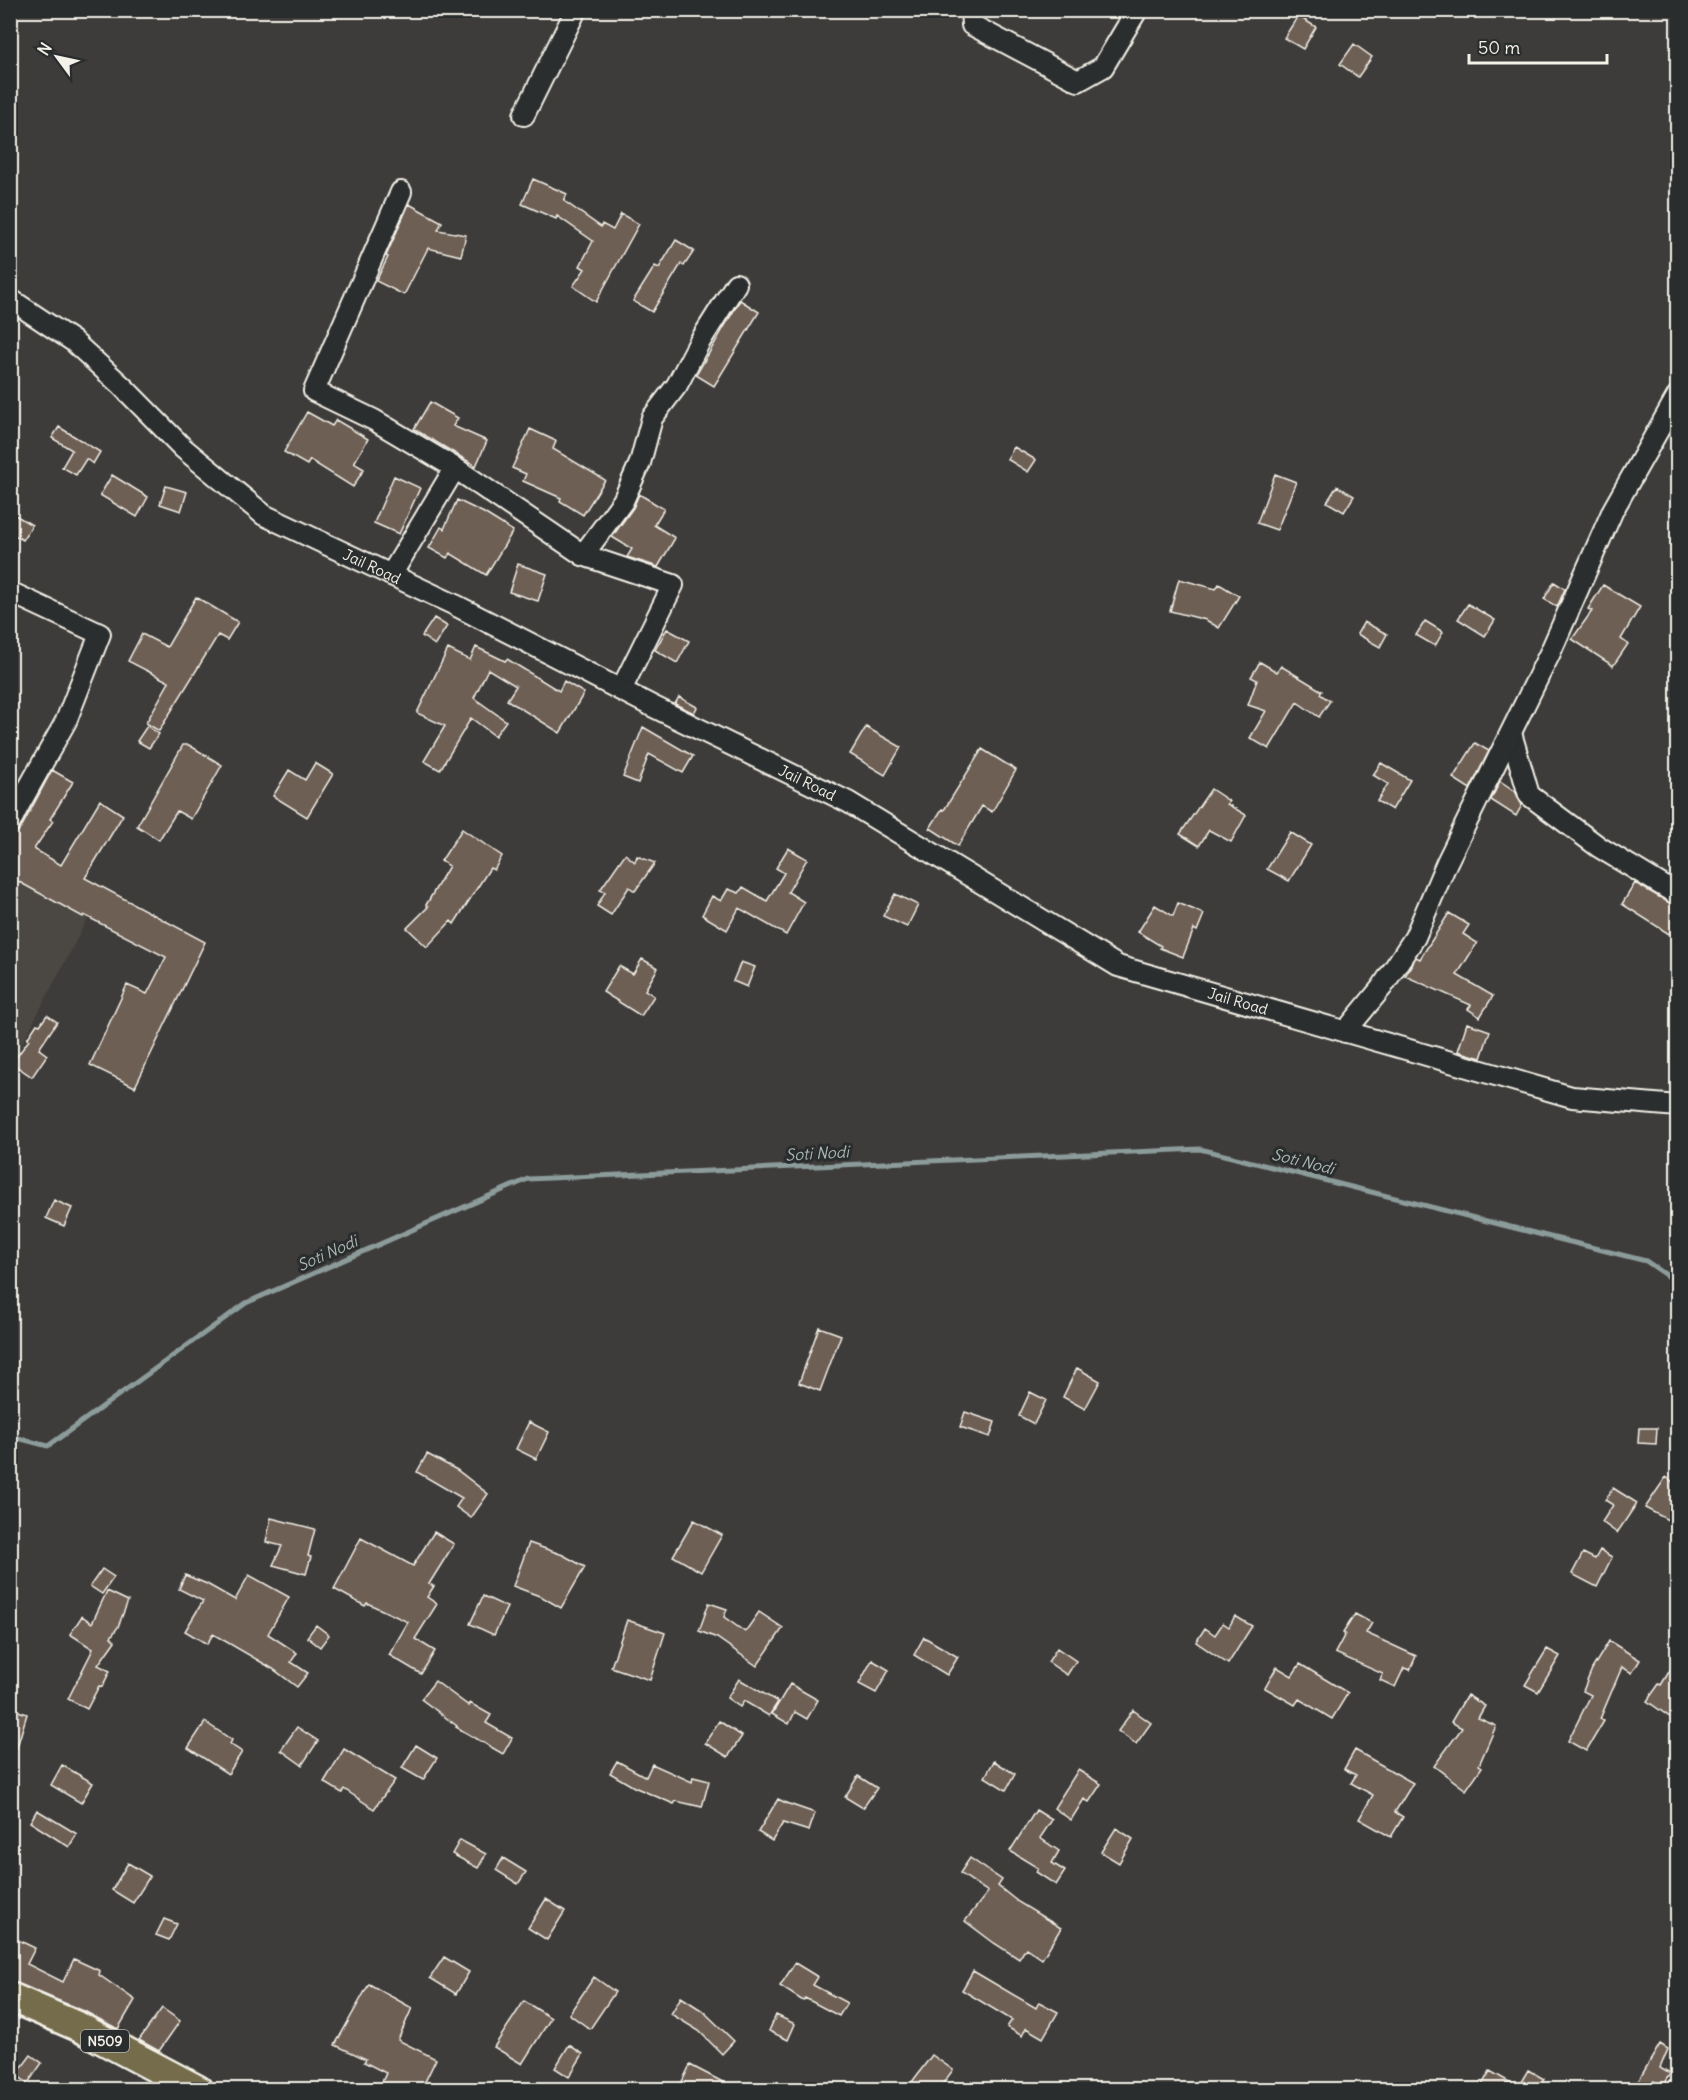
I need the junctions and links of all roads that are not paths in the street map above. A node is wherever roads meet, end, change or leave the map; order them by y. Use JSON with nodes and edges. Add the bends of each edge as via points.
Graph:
{"nodes":[{"id":1,"x":576,"y":10,"type":"edge"},
{"id":2,"x":971,"y":10,"type":"edge"},
{"id":3,"x":1137,"y":10,"type":"edge"},
{"id":4,"x":524,"y":115,"type":"dead end"},
{"id":5,"x":401,"y":192,"type":"dead end"},
{"id":6,"x":736,"y":284,"type":"dead end"},
{"id":7,"x":10,"y":300,"type":"edge"},
{"id":8,"x":1677,"y":395,"type":"edge"},
{"id":9,"x":455,"y":468,"type":"junction"},
{"id":10,"x":583,"y":555,"type":"junction"},
{"id":11,"x":391,"y":575,"type":"junction"},
{"id":12,"x":10,"y":592,"type":"edge"},
{"id":13,"x":621,"y":690,"type":"junction"},
{"id":14,"x":1511,"y":733,"type":"junction"},
{"id":15,"x":10,"y":823,"type":"edge"},
{"id":16,"x":1677,"y":895,"type":"edge"},
{"id":17,"x":1345,"y":1032,"type":"junction"},
{"id":18,"x":1677,"y":1106,"type":"edge"},
{"id":19,"x":10,"y":1997,"type":"edge"},
{"id":20,"x":198,"y":2090,"type":"edge"}],
"edges":[{"from":1,"to":4,"type":"street"},
{"from":2,"to":3,"type":"street","via":[[972,25],[1078,81],[1103,67]]},
{"from":5,"to":9,"type":"street","via":[[314,391],[374,420]]},
{"from":6,"to":10,"type":"street","via":[[677,385],[652,418],[640,463],[623,501]]},
{"from":7,"to":11,"type":"street","name":"Jail Road","via":[[73,341],[183,448],[264,515]]},
{"from":8,"to":14,"type":"street","via":[[1613,510]]},
{"from":9,"to":10,"type":"street"},
{"from":9,"to":11,"type":"street"},
{"from":10,"to":13,"type":"street","via":[[673,585]]},
{"from":11,"to":13,"type":"street","name":"Jail Road"},
{"from":12,"to":15,"type":"street","via":[[100,634],[66,721]]},
{"from":13,"to":17,"type":"street","name":"Jail Road","via":[[848,802],[1118,966]]},
{"from":14,"to":16,"type":"street","via":[[1529,795],[1599,847]]},
{"from":14,"to":17,"type":"street","via":[[1414,938],[1382,987]]},
{"from":17,"to":18,"type":"street","name":"Jail Road","via":[[1572,1097]]},
{"from":19,"to":20,"type":"highway","number":"N509","via":[[77,2026]]}]}
